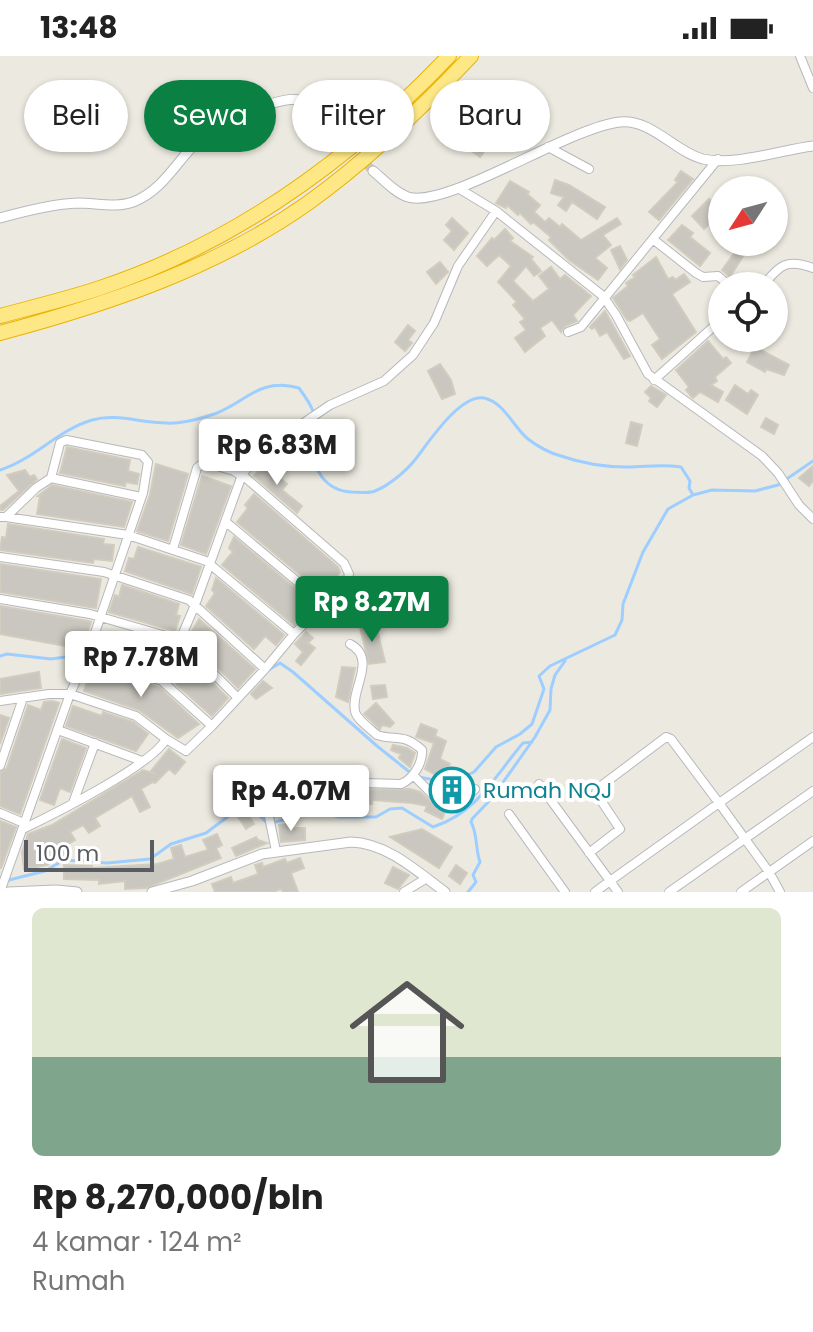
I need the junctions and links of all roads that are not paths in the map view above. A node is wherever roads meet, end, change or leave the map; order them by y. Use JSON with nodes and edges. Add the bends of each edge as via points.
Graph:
{"nodes":[{"id":1,"x":449,"y":56,"type":"edge"},
{"id":2,"x":471,"y":56,"type":"edge"},
{"id":3,"x":800,"y":56,"type":"edge"},
{"id":4,"x":813,"y":88,"type":"edge"},
{"id":5,"x":292,"y":98,"type":"edge"},
{"id":6,"x":550,"y":146,"type":"edge"},
{"id":7,"x":813,"y":146,"type":"edge"},
{"id":8,"x":550,"y":148,"type":"edge"},
{"id":9,"x":537,"y":152,"type":"edge"},
{"id":10,"x":718,"y":159,"type":"junction"},
{"id":11,"x":589,"y":169,"type":"dead end"},
{"id":12,"x":373,"y":171,"type":"tunnel mouth"},
{"id":13,"x":458,"y":188,"type":"junction"},
{"id":14,"x":496,"y":211,"type":"junction"},
{"id":15,"x":0,"y":218,"type":"edge"},
{"id":16,"x":654,"y":240,"type":"junction"},
{"id":17,"x":813,"y":268,"type":"edge"},
{"id":18,"x":774,"y":272,"type":"edge"},
{"id":19,"x":708,"y":277,"type":"edge"},
{"id":20,"x":603,"y":296,"type":"junction"},
{"id":21,"x":0,"y":316,"type":"edge"},
{"id":22,"x":568,"y":332,"type":"dead end"},
{"id":23,"x":708,"y":332,"type":"edge"},
{"id":24,"x":0,"y":333,"type":"edge"},
{"id":25,"x":654,"y":380,"type":"junction"},
{"id":26,"x":242,"y":475,"type":"junction"},
{"id":27,"x":51,"y":478,"type":"junction"},
{"id":28,"x":141,"y":497,"type":"junction"},
{"id":29,"x":3,"y":517,"type":"edge"},
{"id":30,"x":813,"y":519,"type":"edge"},
{"id":31,"x":226,"y":522,"type":"junction"},
{"id":32,"x":128,"y":535,"type":"junction"},
{"id":33,"x":173,"y":549,"type":"junction"},
{"id":34,"x":0,"y":557,"type":"edge"},
{"id":35,"x":210,"y":563,"type":"junction"},
{"id":36,"x":114,"y":575,"type":"junction"},
{"id":37,"x":0,"y":599,"type":"edge"},
{"id":38,"x":323,"y":603,"type":"junction"},
{"id":39,"x":195,"y":605,"type":"junction"},
{"id":40,"x":99,"y":616,"type":"junction"},
{"id":41,"x":294,"y":634,"type":"junction"},
{"id":42,"x":180,"y":640,"type":"junction"},
{"id":43,"x":350,"y":644,"type":"dead end"},
{"id":44,"x":87,"y":656,"type":"junction"},
{"id":45,"x":265,"y":669,"type":"junction"},
{"id":46,"x":70,"y":694,"type":"junction"},
{"id":47,"x":23,"y":698,"type":"junction"},
{"id":48,"x":238,"y":698,"type":"junction"},
{"id":49,"x":0,"y":701,"type":"edge"},
{"id":50,"x":212,"y":726,"type":"junction"},
{"id":51,"x":58,"y":730,"type":"junction"},
{"id":52,"x":813,"y":737,"type":"edge"},
{"id":53,"x":166,"y":739,"type":"junction"},
{"id":54,"x":95,"y":743,"type":"junction"},
{"id":55,"x":142,"y":761,"type":"junction"},
{"id":56,"x":0,"y":766,"type":"edge"},
{"id":57,"x":413,"y":774,"type":"junction"},
{"id":58,"x":539,"y":784,"type":"dead end"},
{"id":59,"x":475,"y":789,"type":"dead end"},
{"id":60,"x":813,"y":791,"type":"edge"},
{"id":61,"x":719,"y":803,"type":"junction"},
{"id":62,"x":73,"y":804,"type":"junction"},
{"id":63,"x":0,"y":813,"type":"edge"},
{"id":64,"x":509,"y":814,"type":"dead end"},
{"id":65,"x":25,"y":826,"type":"junction"},
{"id":66,"x":745,"y":839,"type":"junction"},
{"id":67,"x":813,"y":841,"type":"edge"},
{"id":68,"x":276,"y":851,"type":"junction"},
{"id":69,"x":589,"y":853,"type":"junction"},
{"id":70,"x":769,"y":872,"type":"junction"},
{"id":71,"x":427,"y":878,"type":"junction"},
{"id":72,"x":610,"y":881,"type":"junction"},
{"id":73,"x":0,"y":892,"type":"edge"},
{"id":74,"x":8,"y":892,"type":"edge"},
{"id":75,"x":77,"y":892,"type":"edge"},
{"id":76,"x":152,"y":892,"type":"edge"},
{"id":77,"x":404,"y":892,"type":"edge"},
{"id":78,"x":445,"y":892,"type":"edge"},
{"id":79,"x":565,"y":892,"type":"edge"},
{"id":80,"x":595,"y":892,"type":"edge"},
{"id":81,"x":618,"y":892,"type":"edge"},
{"id":82,"x":669,"y":892,"type":"edge"},
{"id":83,"x":741,"y":892,"type":"edge"},
{"id":84,"x":780,"y":892,"type":"edge"}],
"edges":[{"from":1,"to":21,"type":"highway","via":[[325,169],[223,233],[102,287]]},
{"from":2,"to":24,"type":"highway","via":[[374,151],[307,204],[167,279],[102,305]]},
{"from":3,"to":4,"type":"street"},
{"from":5,"to":15,"type":"street","via":[[224,120],[164,181],[135,201],[67,204]]},
{"from":6,"to":10,"type":"street","via":[[621,122],[659,134],[703,159]]},
{"from":7,"to":10,"type":"street"},
{"from":8,"to":11,"type":"street"},
{"from":9,"to":13,"type":"street"},
{"from":10,"to":16,"type":"street"},
{"from":12,"to":13,"type":"street","via":[[407,197],[425,198]]},
{"from":13,"to":14,"type":"street"},
{"from":14,"to":20,"type":"street"},
{"from":14,"to":26,"type":"street","via":[[458,266],[434,323],[413,355],[384,381],[314,416],[257,456]]},
{"from":16,"to":19,"type":"street"},
{"from":16,"to":20,"type":"street"},
{"from":17,"to":18,"type":"street","via":[[795,261]]},
{"from":20,"to":22,"type":"street","via":[[581,327]]},
{"from":20,"to":25,"type":"street"},
{"from":23,"to":25,"type":"street"},
{"from":25,"to":30,"type":"street","via":[[751,447]]},
{"from":26,"to":31,"type":"street"},
{"from":26,"to":33,"type":"street","via":[[204,462],[197,468]]},
{"from":26,"to":38,"type":"street","via":[[344,563],[347,581]]},
{"from":27,"to":28,"type":"street"},
{"from":27,"to":28,"type":"street","via":[[63,441],[142,455],[148,466]]},
{"from":27,"to":29,"type":"street"},
{"from":28,"to":32,"type":"street"},
{"from":29,"to":32,"type":"street"},
{"from":31,"to":35,"type":"street"},
{"from":31,"to":38,"type":"street"},
{"from":32,"to":33,"type":"street"},
{"from":32,"to":36,"type":"street"},
{"from":33,"to":35,"type":"street"},
{"from":34,"to":36,"type":"street"},
{"from":35,"to":39,"type":"street"},
{"from":35,"to":41,"type":"street"},
{"from":36,"to":39,"type":"street"},
{"from":36,"to":40,"type":"street"},
{"from":37,"to":40,"type":"street"},
{"from":38,"to":41,"type":"street"},
{"from":39,"to":42,"type":"street"},
{"from":39,"to":45,"type":"street"},
{"from":40,"to":42,"type":"street"},
{"from":40,"to":44,"type":"street"},
{"from":41,"to":45,"type":"street"},
{"from":42,"to":48,"type":"street"},
{"from":43,"to":57,"type":"street","via":[[362,654],[355,713],[377,735],[400,737],[420,748],[423,753]]},
{"from":44,"to":46,"type":"street"},
{"from":44,"to":50,"type":"street","via":[[162,681]]},
{"from":45,"to":48,"type":"street"},
{"from":46,"to":47,"type":"street"},
{"from":46,"to":51,"type":"street"},
{"from":46,"to":53,"type":"street","via":[[136,716]]},
{"from":47,"to":49,"type":"street"},
{"from":47,"to":56,"type":"street"},
{"from":48,"to":50,"type":"street"},
{"from":50,"to":53,"type":"street","via":[[186,751]]},
{"from":51,"to":54,"type":"street"},
{"from":51,"to":65,"type":"street"},
{"from":52,"to":61,"type":"street"},
{"from":53,"to":55,"type":"street"},
{"from":54,"to":55,"type":"street"},
{"from":54,"to":62,"type":"street"},
{"from":55,"to":62,"type":"street"},
{"from":57,"to":59,"type":"street","via":[[434,796],[451,804]]},
{"from":57,"to":68,"type":"street","via":[[397,785],[331,782],[267,803]]},
{"from":58,"to":69,"type":"street"},
{"from":60,"to":66,"type":"street"},
{"from":61,"to":66,"type":"street"},
{"from":61,"to":69,"type":"street","via":[[666,737],[596,791],[620,829]]},
{"from":61,"to":72,"type":"street"},
{"from":62,"to":65,"type":"street"},
{"from":63,"to":65,"type":"street"},
{"from":64,"to":79,"type":"street"},
{"from":65,"to":73,"type":"street"},
{"from":66,"to":70,"type":"street"},
{"from":66,"to":82,"type":"street"},
{"from":67,"to":70,"type":"street"},
{"from":68,"to":71,"type":"street","via":[[361,842]]},
{"from":68,"to":76,"type":"street"},
{"from":69,"to":72,"type":"street"},
{"from":70,"to":83,"type":"street"},
{"from":70,"to":84,"type":"street"},
{"from":71,"to":77,"type":"street"},
{"from":71,"to":78,"type":"street"},
{"from":72,"to":80,"type":"street"},
{"from":72,"to":81,"type":"street"},
{"from":74,"to":75,"type":"street"}]}
